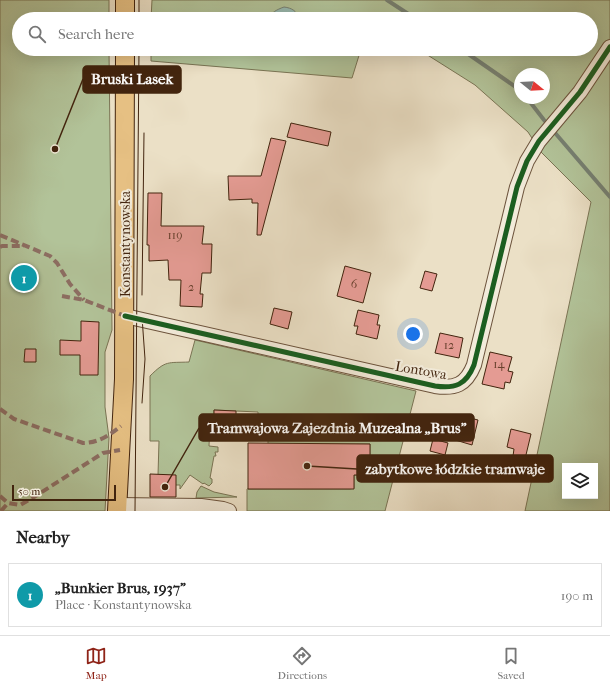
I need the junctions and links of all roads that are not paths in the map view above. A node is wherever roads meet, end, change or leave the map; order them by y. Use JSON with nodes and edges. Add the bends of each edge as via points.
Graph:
{"nodes":[{"id":1,"x":125,"y":0,"type":"edge"},
{"id":2,"x":125,"y":12,"type":"edge"},
{"id":3,"x":610,"y":47,"type":"edge"},
{"id":4,"x":125,"y":56,"type":"edge"},
{"id":5,"x":125,"y":316,"type":"junction"},
{"id":6,"x":117,"y":508,"type":"edge"},
{"id":7,"x":229,"y":511,"type":"edge"}],
"edges":[{"from":1,"to":2,"type":"main road"},
{"from":3,"to":5,"type":"street","name":"Lontowa","via":[[580,92],[539,141],[527,161],[517,187],[474,365],[468,376],[456,386],[435,386]]},
{"from":4,"to":5,"type":"main road","name":"Konstantynowska"},
{"from":5,"to":6,"type":"main road","name":"Konstantynowska"},
{"from":6,"to":7,"type":"street","via":[[201,506]]}]}
